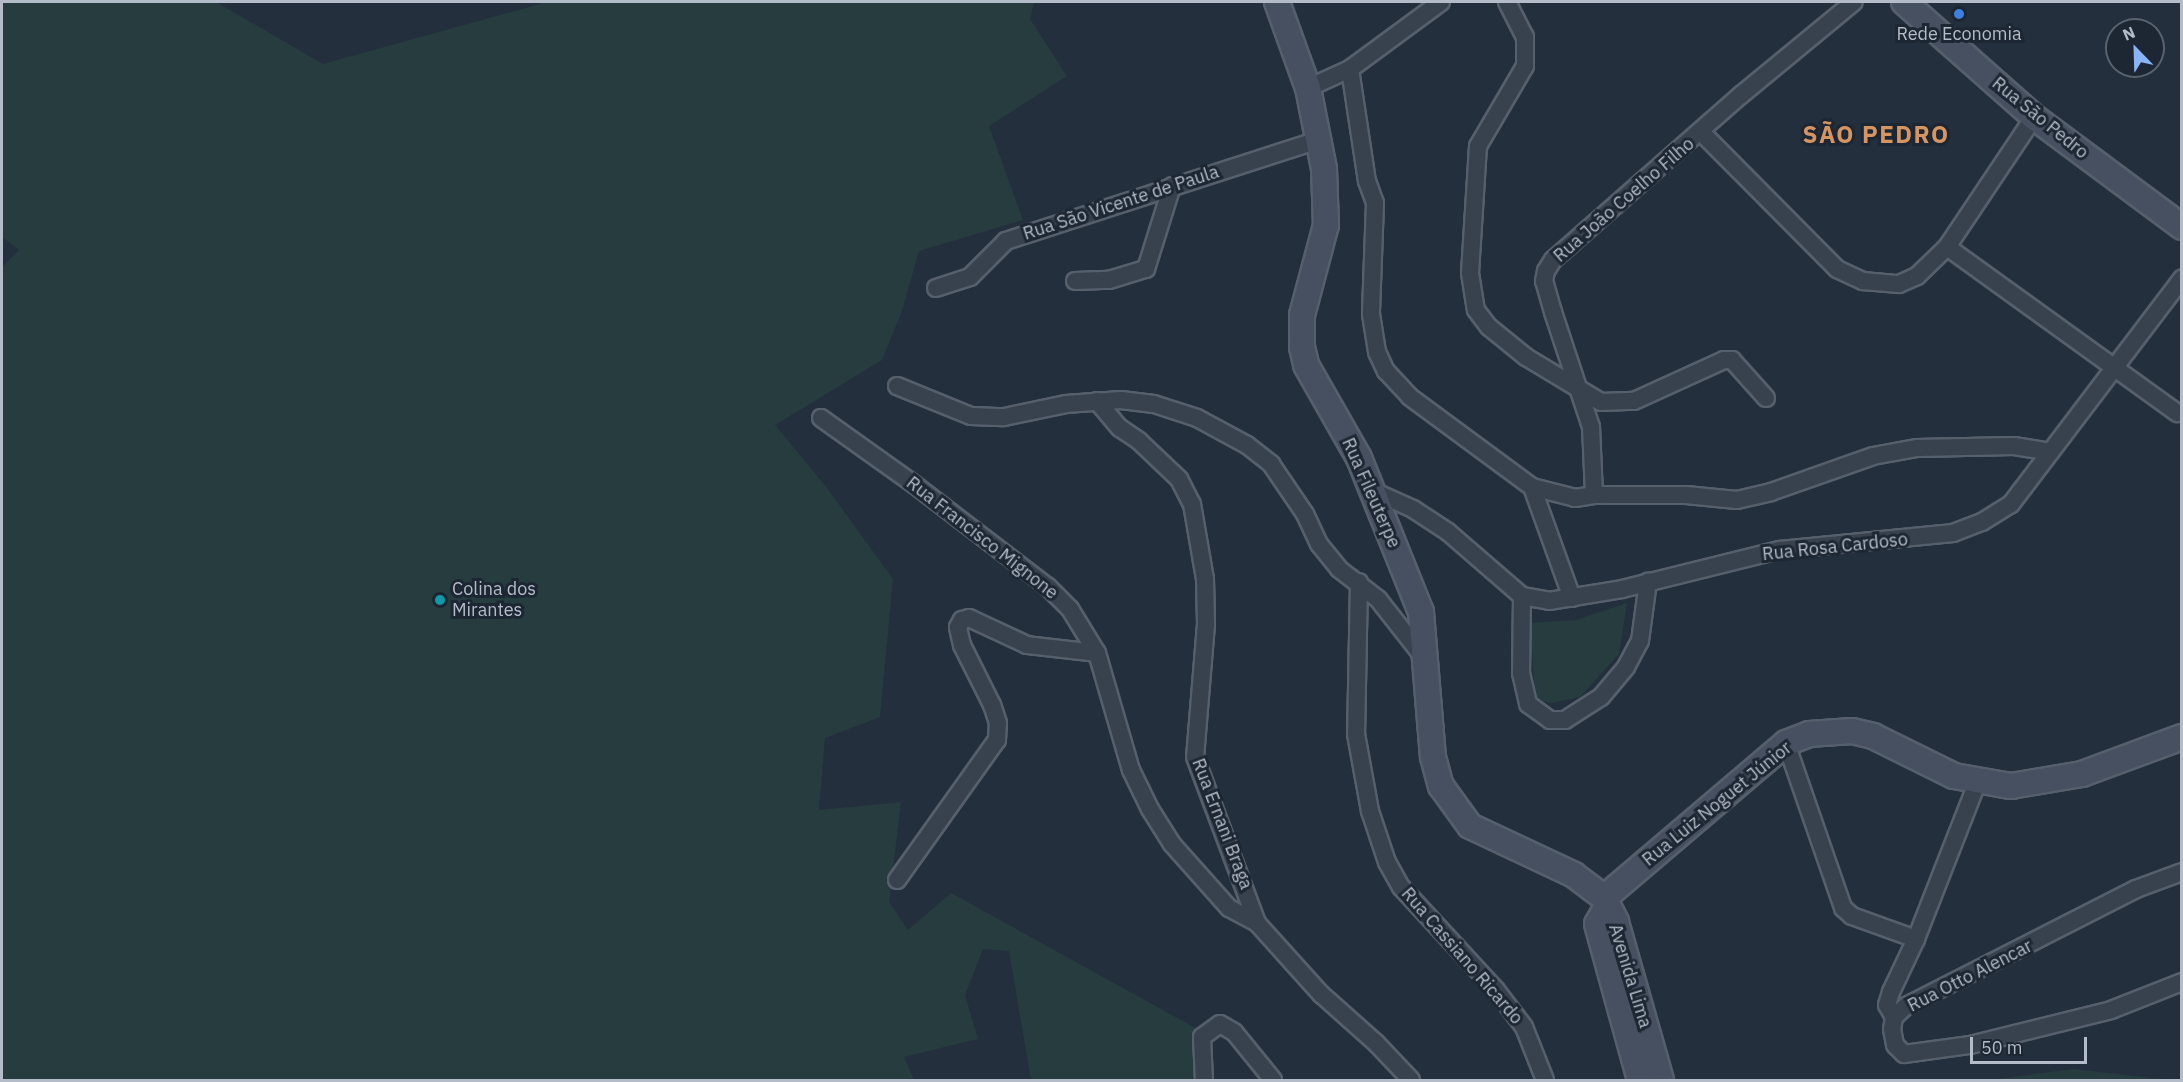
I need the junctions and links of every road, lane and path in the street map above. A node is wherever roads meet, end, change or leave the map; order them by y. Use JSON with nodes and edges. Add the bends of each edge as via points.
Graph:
{"nodes":[{"id":1,"x":1277,"y":2,"type":"edge"},
{"id":2,"x":1441,"y":2,"type":"edge"},
{"id":3,"x":1507,"y":2,"type":"edge"},
{"id":4,"x":1854,"y":2,"type":"edge"},
{"id":5,"x":1904,"y":2,"type":"edge"},
{"id":6,"x":1350,"y":69,"type":"junction"},
{"id":7,"x":1308,"y":88,"type":"junction"},
{"id":8,"x":2034,"y":117,"type":"junction"},
{"id":9,"x":1701,"y":132,"type":"junction"},
{"id":10,"x":1318,"y":140,"type":"junction"},
{"id":11,"x":1172,"y":186,"type":"junction"},
{"id":12,"x":2181,"y":227,"type":"edge"},
{"id":13,"x":1947,"y":247,"type":"junction"},
{"id":14,"x":2181,"y":279,"type":"edge"},
{"id":15,"x":1075,"y":281,"type":"dead end"},
{"id":16,"x":936,"y":288,"type":"dead end"},
{"id":17,"x":2115,"y":368,"type":"junction"},
{"id":18,"x":897,"y":386,"type":"dead end"},
{"id":19,"x":1581,"y":391,"type":"junction"},
{"id":20,"x":1766,"y":398,"type":"dead end"},
{"id":21,"x":1097,"y":401,"type":"junction"},
{"id":22,"x":2177,"y":413,"type":"dead end"},
{"id":23,"x":821,"y":418,"type":"dead end"},
{"id":24,"x":2051,"y":452,"type":"junction"},
{"id":25,"x":1532,"y":487,"type":"junction"},
{"id":26,"x":1373,"y":491,"type":"junction"},
{"id":27,"x":1594,"y":495,"type":"junction"},
{"id":28,"x":1359,"y":582,"type":"junction"},
{"id":29,"x":1648,"y":582,"type":"junction"},
{"id":30,"x":1522,"y":596,"type":"junction"},
{"id":31,"x":1572,"y":598,"type":"junction"},
{"id":32,"x":1097,"y":653,"type":"junction"},
{"id":33,"x":1425,"y":659,"type":"junction"},
{"id":34,"x":2181,"y":737,"type":"edge"},
{"id":35,"x":1786,"y":743,"type":"junction"},
{"id":36,"x":1977,"y":783,"type":"junction"},
{"id":37,"x":2181,"y":872,"type":"edge"},
{"id":38,"x":897,"y":880,"type":"dead end"},
{"id":39,"x":1605,"y":903,"type":"junction"},
{"id":40,"x":1257,"y":923,"type":"junction"},
{"id":41,"x":1916,"y":939,"type":"junction"},
{"id":42,"x":2181,"y":982,"type":"edge"},
{"id":43,"x":1894,"y":1017,"type":"junction"},
{"id":44,"x":1640,"y":1043,"type":"junction"},
{"id":45,"x":1204,"y":1080,"type":"edge"},
{"id":46,"x":1273,"y":1080,"type":"edge"},
{"id":47,"x":1411,"y":1080,"type":"edge"},
{"id":48,"x":1545,"y":1080,"type":"edge"},
{"id":49,"x":1640,"y":1080,"type":"edge"},
{"id":50,"x":1661,"y":1080,"type":"edge"}],
"edges":[{"from":1,"to":7,"type":"main road","name":"Rua Fileuterpe"},
{"from":2,"to":6,"type":"street"},
{"from":3,"to":19,"type":"street","via":[[1525,37],[1525,66],[1478,146],[1472,207],[1471,295],[1489,327],[1526,357]]},
{"from":4,"to":9,"type":"street","name":"Rua João Coelho Filho"},
{"from":5,"to":8,"type":"main road","name":"Rua São Pedro"},
{"from":6,"to":7,"type":"street"},
{"from":6,"to":25,"type":"street","via":[[1367,181],[1375,203],[1371,314],[1377,352],[1386,371],[1410,398]]},
{"from":7,"to":10,"type":"main road","name":"Rua Fileuterpe"},
{"from":8,"to":12,"type":"main road","name":"Rua São Pedro"},
{"from":8,"to":13,"type":"street"},
{"from":9,"to":13,"type":"street","via":[[1812,248],[1837,268],[1863,281],[1899,284],[1917,276]]},
{"from":9,"to":19,"type":"street","name":"Rua João Coelho Filho","via":[[1553,260],[1546,271],[1544,281],[1553,312]]},
{"from":10,"to":11,"type":"street","name":"Rua São Vicente de Paula"},
{"from":10,"to":26,"type":"main road","name":"Rua Fileuterpe","via":[[1326,225],[1302,315],[1302,347],[1306,365]]},
{"from":11,"to":15,"type":"street","via":[[1146,269],[1109,280]]},
{"from":11,"to":16,"type":"street","name":"Rua São Vicente de Paula","via":[[1006,241],[970,277]]},
{"from":13,"to":17,"type":"street"},
{"from":14,"to":17,"type":"street","name":"Rua Rosa Cardoso"},
{"from":17,"to":22,"type":"street"},
{"from":17,"to":24,"type":"street","name":"Rua Rosa Cardoso"},
{"from":18,"to":21,"type":"street","via":[[971,416],[1004,417]]},
{"from":19,"to":20,"type":"street","via":[[1601,402],[1634,401],[1724,360],[1732,360]]},
{"from":19,"to":27,"type":"street","name":"Rua João Coelho Filho","via":[[1591,427]]},
{"from":21,"to":28,"type":"street","via":[[1154,404],[1197,418],[1247,445],[1271,464],[1288,485],[1319,544],[1339,569]]},
{"from":21,"to":40,"type":"street","name":"Rua Ernani Braga","via":[[1120,428],[1179,479],[1192,504],[1205,579],[1206,624],[1195,757]]},
{"from":23,"to":32,"type":"street","name":"Rua Francisco Mignone","via":[[876,455],[1048,587],[1078,619]]},
{"from":24,"to":27,"type":"street","via":[[2014,446],[1917,448],[1873,456],[1737,500],[1686,495]]},
{"from":24,"to":29,"type":"street","name":"Rua Rosa Cardoso","via":[[2010,504],[1982,522],[1953,533],[1780,550]]},
{"from":25,"to":27,"type":"street","via":[[1575,498]]},
{"from":25,"to":31,"type":"street"},
{"from":26,"to":30,"type":"street","via":[[1413,509],[1448,532]]},
{"from":26,"to":33,"type":"main road","name":"Rua Fileuterpe","via":[[1421,612]]},
{"from":28,"to":33,"type":"street","via":[[1378,599]]},
{"from":28,"to":48,"type":"street","name":"Rua Cassiano Ricardo","via":[[1356,734],[1370,811],[1387,862],[1401,887],[1496,990],[1524,1027]]},
{"from":29,"to":30,"type":"street","via":[[1641,641],[1626,667],[1601,697],[1565,720],[1550,720],[1528,705],[1521,673]]},
{"from":29,"to":31,"type":"street","name":"Rua Rosa Cardoso"},
{"from":30,"to":31,"type":"street","name":"Rua Rosa Cardoso","via":[[1560,601]]},
{"from":32,"to":38,"type":"street","via":[[1027,645],[969,618],[962,620],[958,627],[962,645],[992,705],[998,723],[997,740]]},
{"from":32,"to":40,"type":"street","name":"Rua Francisco Mignone","via":[[1131,770],[1150,809],[1172,844],[1229,908]]},
{"from":33,"to":39,"type":"main road","name":"Rua Fileuterpe","via":[[1433,757],[1441,786],[1455,808],[1470,826],[1574,875]]},
{"from":34,"to":36,"type":"main road","name":"Rua Luiz Noguet Júnior","via":[[2082,774],[2011,786]]},
{"from":35,"to":36,"type":"main road","name":"Rua Luiz Noguet Júnior","via":[[1827,730],[1852,730]]},
{"from":35,"to":39,"type":"main road","name":"Rua Luiz Noguet Júnior"},
{"from":35,"to":41,"type":"street","via":[[1840,903],[1852,916]]},
{"from":36,"to":41,"type":"street"},
{"from":37,"to":43,"type":"street","name":"Rua Otto Alencar","via":[[2136,889],[1906,1006]]},
{"from":39,"to":44,"type":"main road","name":"Avenida Lima","via":[[1597,924]]},
{"from":40,"to":47,"type":"street","name":"Rua Ernani Braga","via":[[1321,994]]},
{"from":41,"to":43,"type":"street","via":[[1887,1005]]},
{"from":42,"to":43,"type":"street","name":"Rua Otto Alencar","via":[[2111,1010],[1970,1045],[1923,1052],[1904,1054],[1895,1045]]},
{"from":44,"to":49,"type":"main road","name":"Avenida Lima"},
{"from":44,"to":50,"type":"main road","name":"Avenida Lima"},
{"from":45,"to":46,"type":"street","via":[[1202,1037],[1220,1024],[1234,1032]]}]}
